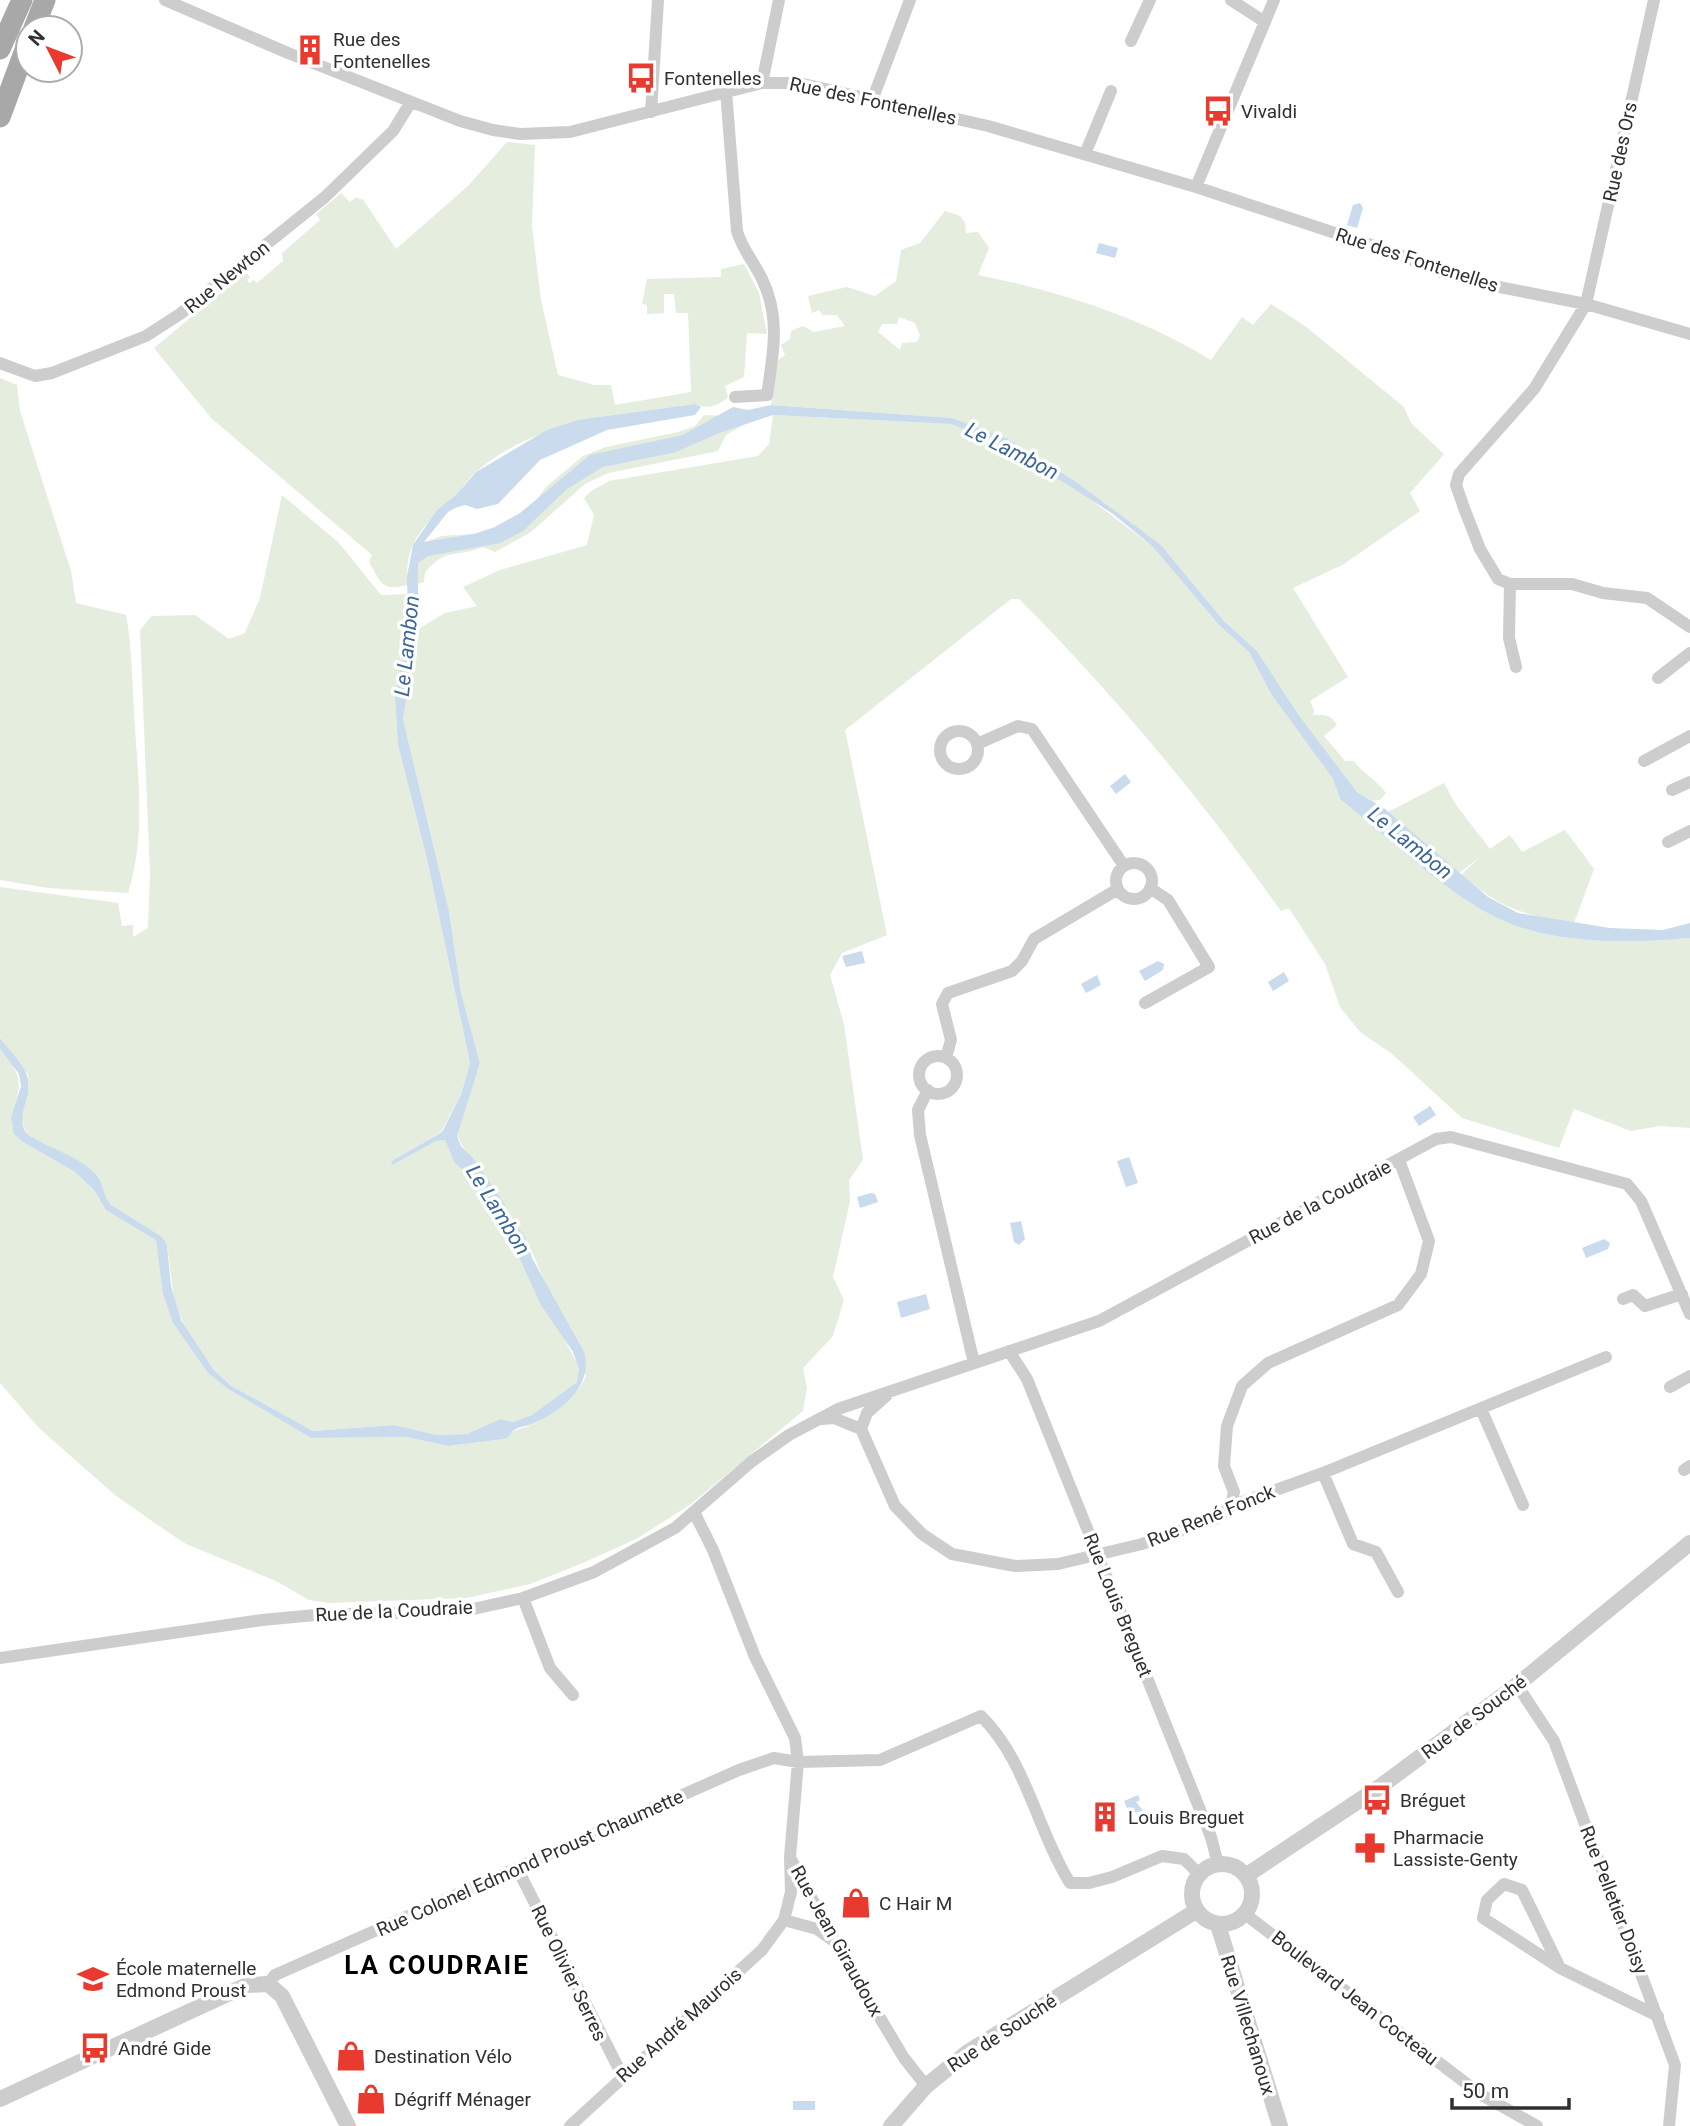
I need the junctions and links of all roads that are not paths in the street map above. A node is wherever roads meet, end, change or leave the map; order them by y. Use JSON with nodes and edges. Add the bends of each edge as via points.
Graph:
{"nodes":[{"id":1,"x":22,"y":0,"type":"edge"},
{"id":2,"x":165,"y":0,"type":"edge"},
{"id":3,"x":658,"y":0,"type":"edge"},
{"id":4,"x":779,"y":0,"type":"edge"},
{"id":5,"x":910,"y":0,"type":"edge"},
{"id":6,"x":1150,"y":0,"type":"edge"},
{"id":7,"x":1231,"y":0,"type":"edge"},
{"id":8,"x":1274,"y":0,"type":"edge"},
{"id":9,"x":1654,"y":0,"type":"edge"},
{"id":10,"x":1265,"y":22,"type":"junction"},
{"id":11,"x":2,"y":39,"type":"edge"},
{"id":12,"x":1131,"y":41,"type":"dead end"},
{"id":13,"x":14,"y":80,"type":"edge"},
{"id":14,"x":762,"y":83,"type":"junction"},
{"id":15,"x":726,"y":91,"type":"junction"},
{"id":16,"x":1111,"y":91,"type":"dead end"},
{"id":17,"x":873,"y":98,"type":"junction"},
{"id":18,"x":411,"y":102,"type":"junction"},
{"id":19,"x":650,"y":112,"type":"junction"},
{"id":20,"x":0,"y":117,"type":"edge"},
{"id":21,"x":1085,"y":154,"type":"junction"},
{"id":22,"x":1196,"y":187,"type":"junction"},
{"id":23,"x":1586,"y":304,"type":"junction"},
{"id":24,"x":1690,"y":334,"type":"edge"},
{"id":25,"x":0,"y":363,"type":"edge"},
{"id":26,"x":735,"y":397,"type":"dead end"},
{"id":27,"x":1510,"y":584,"type":"junction"},
{"id":28,"x":1690,"y":627,"type":"edge"},
{"id":29,"x":1690,"y":653,"type":"edge"},
{"id":30,"x":1516,"y":667,"type":"dead end"},
{"id":31,"x":1658,"y":678,"type":"dead end"},
{"id":32,"x":1690,"y":736,"type":"edge"},
{"id":33,"x":977,"y":744,"type":"dead end"},
{"id":34,"x":1644,"y":761,"type":"dead end"},
{"id":35,"x":1690,"y":782,"type":"edge"},
{"id":36,"x":1672,"y":790,"type":"dead end"},
{"id":37,"x":1690,"y":831,"type":"edge"},
{"id":38,"x":1668,"y":842,"type":"dead end"},
{"id":39,"x":1124,"y":866,"type":"junction"},
{"id":40,"x":1150,"y":888,"type":"junction"},
{"id":41,"x":1118,"y":889,"type":"junction"},
{"id":42,"x":1144,"y":1003,"type":"dead end"},
{"id":43,"x":946,"y":1058,"type":"junction"},
{"id":44,"x":928,"y":1090,"type":"junction"},
{"id":45,"x":1398,"y":1160,"type":"junction"},
{"id":46,"x":1682,"y":1294,"type":"junction"},
{"id":47,"x":1623,"y":1299,"type":"dead end"},
{"id":48,"x":1690,"y":1314,"type":"edge"},
{"id":49,"x":1009,"y":1350,"type":"junction"},
{"id":50,"x":1606,"y":1357,"type":"dead end"},
{"id":51,"x":974,"y":1363,"type":"junction"},
{"id":52,"x":1690,"y":1376,"type":"edge"},
{"id":53,"x":1670,"y":1387,"type":"dead end"},
{"id":54,"x":887,"y":1394,"type":"junction"},
{"id":55,"x":1481,"y":1409,"type":"junction"},
{"id":56,"x":821,"y":1419,"type":"junction"},
{"id":57,"x":861,"y":1429,"type":"junction"},
{"id":58,"x":1322,"y":1473,"type":"junction"},
{"id":59,"x":1523,"y":1504,"type":"dead end"},
{"id":60,"x":1231,"y":1506,"type":"junction"},
{"id":61,"x":694,"y":1512,"type":"junction"},
{"id":62,"x":1690,"y":1543,"type":"edge"},
{"id":63,"x":1098,"y":1556,"type":"junction"},
{"id":64,"x":1398,"y":1592,"type":"dead end"},
{"id":65,"x":523,"y":1598,"type":"junction"},
{"id":66,"x":0,"y":1658,"type":"edge"},
{"id":67,"x":1517,"y":1685,"type":"junction"},
{"id":68,"x":573,"y":1695,"type":"dead end"},
{"id":69,"x":798,"y":1762,"type":"junction"},
{"id":70,"x":790,"y":1857,"type":"junction"},
{"id":71,"x":1218,"y":1864,"type":"junction"},
{"id":72,"x":518,"y":1870,"type":"junction"},
{"id":73,"x":1200,"y":1875,"type":"junction"},
{"id":74,"x":1247,"y":1875,"type":"junction"},
{"id":75,"x":1196,"y":1911,"type":"junction"},
{"id":76,"x":1245,"y":1914,"type":"junction"},
{"id":77,"x":784,"y":1920,"type":"junction"},
{"id":78,"x":1217,"y":1924,"type":"junction"},
{"id":79,"x":834,"y":1941,"type":"junction"},
{"id":80,"x":1560,"y":1968,"type":"junction"},
{"id":81,"x":268,"y":1984,"type":"junction"},
{"id":82,"x":1658,"y":2016,"type":"junction"},
{"id":83,"x":622,"y":2076,"type":"junction"},
{"id":84,"x":926,"y":2086,"type":"junction"},
{"id":85,"x":0,"y":2099,"type":"edge"},
{"id":86,"x":348,"y":2126,"type":"edge"},
{"id":87,"x":569,"y":2126,"type":"edge"},
{"id":88,"x":891,"y":2126,"type":"edge"},
{"id":89,"x":1280,"y":2126,"type":"edge"},
{"id":90,"x":1536,"y":2126,"type":"edge"},
{"id":91,"x":1669,"y":2126,"type":"edge"}],
"edges":[{"from":1,"to":11,"type":"main road"},
{"from":2,"to":18,"type":"street","name":"Rue des Fontenelles"},
{"from":3,"to":19,"type":"street"},
{"from":4,"to":14,"type":"street"},
{"from":5,"to":17,"type":"street"},
{"from":6,"to":12,"type":"street"},
{"from":7,"to":10,"type":"street"},
{"from":8,"to":10,"type":"street"},
{"from":9,"to":23,"type":"street","name":"Rue des Ors"},
{"from":10,"to":22,"type":"street"},
{"from":13,"to":20,"type":"main road"},
{"from":14,"to":15,"type":"street","name":"Rue des Fontenelles"},
{"from":14,"to":17,"type":"street","name":"Rue des Fontenelles","via":[[799,83]]},
{"from":15,"to":19,"type":"street","name":"Rue des Fontenelles"},
{"from":15,"to":26,"type":"street","via":[[737,231],[763,281],[775,340],[767,395]]},
{"from":16,"to":21,"type":"street"},
{"from":17,"to":21,"type":"street","name":"Rue des Fontenelles"},
{"from":18,"to":19,"type":"street","name":"Rue des Fontenelles","via":[[460,121],[520,134],[570,132]]},
{"from":18,"to":25,"type":"street","name":"Rue Newton","via":[[393,131],[325,197],[213,289],[146,336],[52,373],[28,374]]},
{"from":21,"to":22,"type":"street","name":"Rue des Fontenelles"},
{"from":22,"to":23,"type":"street","name":"Rue des Fontenelles","via":[[1441,272]]},
{"from":23,"to":24,"type":"street","name":"Rue des Fontenelles"},
{"from":23,"to":27,"type":"street","name":"Rue des Ors","via":[[1534,389],[1459,474],[1455,485],[1480,549],[1498,579]]},
{"from":27,"to":28,"type":"street","via":[[1572,584],[1647,598]]},
{"from":27,"to":30,"type":"street","via":[[1509,638]]},
{"from":29,"to":31,"type":"street"},
{"from":32,"to":34,"type":"street"},
{"from":33,"to":39,"type":"street","via":[[1018,726],[1032,729]]},
{"from":35,"to":36,"type":"street"},
{"from":37,"to":38,"type":"street"},
{"from":39,"to":40,"type":"street","via":[[1135,863],[1145,867],[1151,876]]},
{"from":39,"to":41,"type":"street","via":[[1116,879]]},
{"from":40,"to":41,"type":"street","via":[[1132,899]]},
{"from":40,"to":42,"type":"street","via":[[1168,900],[1209,967]]},
{"from":41,"to":43,"type":"street","via":[[1034,939],[1012,971],[948,993],[942,1004],[951,1040]]},
{"from":43,"to":44,"type":"street","via":[[934,1056],[921,1068],[920,1080]]},
{"from":43,"to":44,"type":"street","via":[[957,1070],[956,1082],[944,1093]]},
{"from":44,"to":51,"type":"street","via":[[918,1110],[920,1135]]},
{"from":45,"to":46,"type":"street","name":"Rue de la Coudraie","via":[[1451,1136],[1627,1184],[1641,1201]]},
{"from":45,"to":49,"type":"street","name":"Rue de la Coudraie","via":[[1098,1321]]},
{"from":45,"to":60,"type":"street","via":[[1429,1241],[1421,1274],[1398,1305],[1268,1363],[1242,1387],[1227,1426],[1224,1466],[1234,1492]]},
{"from":46,"to":47,"type":"street","via":[[1645,1307],[1633,1295]]},
{"from":46,"to":48,"type":"street","name":"Rue de la Coudraie"},
{"from":49,"to":51,"type":"street","name":"Rue de la Coudraie"},
{"from":49,"to":63,"type":"street","name":"Rue Louis Breguet","via":[[1027,1379]]},
{"from":50,"to":55,"type":"street","name":"Rue René Fonck"},
{"from":51,"to":54,"type":"street","name":"Rue de la Coudraie"},
{"from":52,"to":53,"type":"street"},
{"from":54,"to":56,"type":"street","name":"Rue de la Coudraie","via":[[861,1399]]},
{"from":54,"to":57,"type":"street","name":"Rue de la Coudraie","via":[[867,1413]]},
{"from":55,"to":58,"type":"street","name":"Rue René Fonck"},
{"from":55,"to":59,"type":"street"},
{"from":56,"to":57,"type":"street","via":[[834,1418]]},
{"from":56,"to":61,"type":"street","name":"Rue de la Coudraie","via":[[751,1462]]},
{"from":57,"to":63,"type":"street","name":"Rue René Fonck","via":[[895,1506],[922,1534],[952,1555],[1015,1566]]},
{"from":58,"to":60,"type":"street","name":"Rue René Fonck"},
{"from":58,"to":64,"type":"street","via":[[1353,1544],[1376,1552]]},
{"from":60,"to":63,"type":"street","name":"Rue René Fonck","via":[[1217,1518]]},
{"from":61,"to":65,"type":"street","name":"Rue de la Coudraie","via":[[675,1528],[594,1572]]},
{"from":61,"to":69,"type":"street","name":"Rue Jean Giraudoux","via":[[755,1657],[790,1726]]},
{"from":62,"to":67,"type":"street","name":"Rue de Souché"},
{"from":63,"to":71,"type":"street","name":"Rue Louis Breguet"},
{"from":65,"to":66,"type":"street","name":"Rue de la Coudraie","via":[[464,1611],[262,1620]]},
{"from":65,"to":68,"type":"street","via":[[550,1668]]},
{"from":67,"to":74,"type":"street","name":"Rue de Souché","via":[[1381,1786]]},
{"from":67,"to":82,"type":"street","name":"Rue Pelletier Doisy","via":[[1554,1741]]},
{"from":69,"to":70,"type":"street","name":"Rue Jean Giraudoux"},
{"from":69,"to":72,"type":"street","name":"Rue Colonel Edmond Proust Chaumette","via":[[774,1758],[739,1770]]},
{"from":69,"to":73,"type":"street","name":"Rue Colonel Edmond Proust Chaumette","via":[[880,1760],[981,1716],[999,1733],[1070,1883],[1101,1880],[1162,1856],[1184,1859]]},
{"from":70,"to":77,"type":"street","name":"Rue André Maurois","via":[[791,1892]]},
{"from":70,"to":79,"type":"street","name":"Rue Jean Giraudoux"},
{"from":71,"to":73,"type":"street"},
{"from":71,"to":74,"type":"street","via":[[1236,1867]]},
{"from":72,"to":81,"type":"street","name":"Rue Colonel Edmond Proust Chaumette","via":[[275,1975]]},
{"from":72,"to":83,"type":"street","name":"Rue Olivier Serres"},
{"from":73,"to":75,"type":"street","via":[[1192,1895]]},
{"from":74,"to":76,"type":"street","via":[[1253,1893]]},
{"from":75,"to":78,"type":"street"},
{"from":75,"to":84,"type":"street","name":"Rue de Souché","via":[[973,2048]]},
{"from":76,"to":78,"type":"street","via":[[1231,1924]]},
{"from":76,"to":90,"type":"street","name":"Boulevard Jean Cocteau","via":[[1480,2094]]},
{"from":77,"to":79,"type":"street","via":[[817,1929]]},
{"from":77,"to":83,"type":"street","name":"Rue André Maurois","via":[[762,1950]]},
{"from":78,"to":89,"type":"street","name":"Rue Villechanoux"},
{"from":79,"to":84,"type":"street","name":"Rue Jean Giraudoux","via":[[904,2058]]},
{"from":80,"to":80,"type":"street","via":[[1483,1918],[1487,1899],[1504,1884],[1522,1890]]},
{"from":80,"to":82,"type":"street"},
{"from":81,"to":85,"type":"street","name":"Rue Colonel Edmond Proust Chaumette","via":[[247,1985]]},
{"from":81,"to":86,"type":"street","via":[[282,1996]]},
{"from":82,"to":91,"type":"street","name":"Rue Pelletier Doisy","via":[[1675,2065]]},
{"from":83,"to":87,"type":"street","name":"Rue André Maurois"},
{"from":84,"to":88,"type":"street","name":"Rue de Souché"}]}
